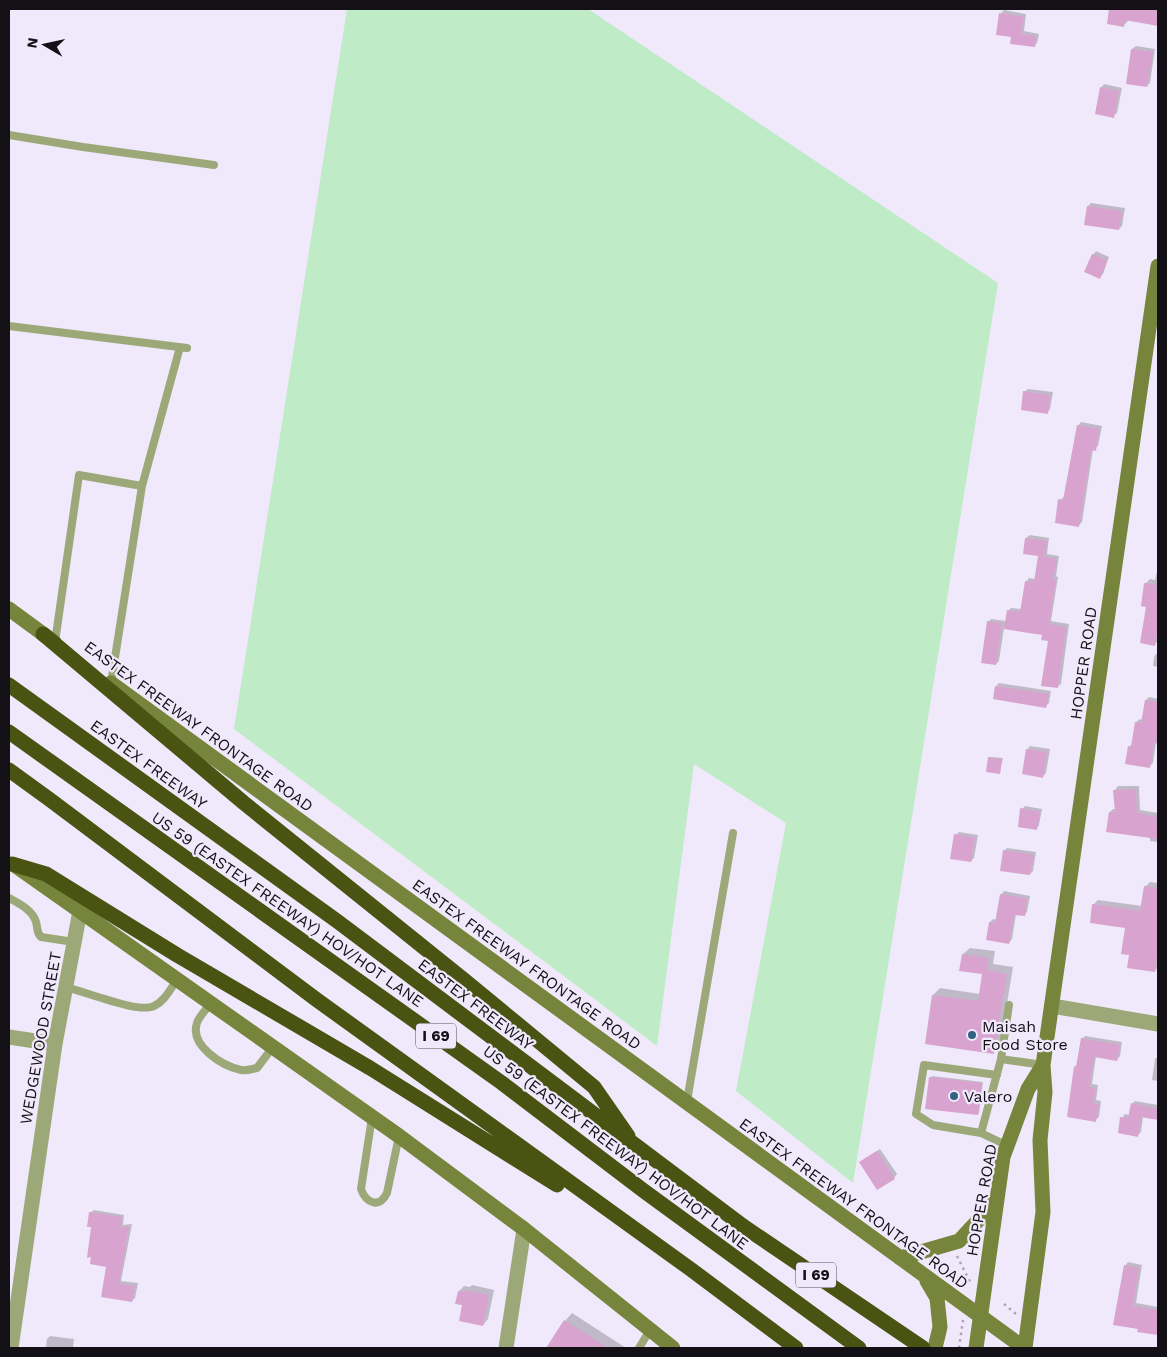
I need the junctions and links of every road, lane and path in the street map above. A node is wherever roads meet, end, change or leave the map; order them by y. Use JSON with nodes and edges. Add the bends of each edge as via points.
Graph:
{"nodes":[{"id":1,"x":9,"y":135,"type":"edge"},
{"id":2,"x":214,"y":165,"type":"dead end"},
{"id":3,"x":1158,"y":266,"type":"edge"},
{"id":4,"x":9,"y":326,"type":"edge"},
{"id":5,"x":142,"y":486,"type":"junction"},
{"id":6,"x":9,"y":609,"type":"edge"},
{"id":7,"x":49,"y":638,"type":"junction"},
{"id":8,"x":111,"y":684,"type":"junction"},
{"id":9,"x":9,"y":685,"type":"edge"},
{"id":10,"x":9,"y":732,"type":"edge"},
{"id":11,"x":9,"y":770,"type":"edge"},
{"id":12,"x":734,"y":833,"type":"dead end"},
{"id":13,"x":11,"y":862,"type":"edge"},
{"id":14,"x":9,"y":898,"type":"edge"},
{"id":15,"x":80,"y":911,"type":"junction"},
{"id":16,"x":74,"y":942,"type":"junction"},
{"id":17,"x":177,"y":980,"type":"junction"},
{"id":18,"x":66,"y":987,"type":"junction"},
{"id":19,"x":211,"y":1003,"type":"junction"},
{"id":20,"x":1009,"y":1005,"type":"dead end"},
{"id":21,"x":1052,"y":1006,"type":"junction"},
{"id":22,"x":1158,"y":1024,"type":"edge"},
{"id":23,"x":9,"y":1037,"type":"edge"},
{"id":24,"x":55,"y":1044,"type":"junction"},
{"id":25,"x":273,"y":1047,"type":"junction"},
{"id":26,"x":1001,"y":1059,"type":"junction"},
{"id":27,"x":1043,"y":1065,"type":"junction"},
{"id":28,"x":997,"y":1075,"type":"junction"},
{"id":29,"x":686,"y":1101,"type":"junction"},
{"id":30,"x":372,"y":1118,"type":"junction"},
{"id":31,"x":981,"y":1133,"type":"junction"},
{"id":32,"x":399,"y":1136,"type":"junction"},
{"id":33,"x":1006,"y":1145,"type":"junction"},
{"id":34,"x":636,"y":1148,"type":"junction"},
{"id":35,"x":997,"y":1200,"type":"junction"},
{"id":36,"x":524,"y":1229,"type":"junction"},
{"id":37,"x":955,"y":1252,"type":"dead end"},
{"id":38,"x":900,"y":1258,"type":"junction"},
{"id":39,"x":689,"y":1268,"type":"junction"},
{"id":40,"x":925,"y":1277,"type":"junction"},
{"id":41,"x":970,"y":1289,"type":"dead end"},
{"id":42,"x":1004,"y":1304,"type":"dead end"},
{"id":43,"x":1017,"y":1315,"type":"dead end"},
{"id":44,"x":964,"y":1316,"type":"dead end"},
{"id":45,"x":980,"y":1316,"type":"junction"},
{"id":46,"x":650,"y":1330,"type":"junction"},
{"id":47,"x":11,"y":1348,"type":"edge"},
{"id":48,"x":506,"y":1348,"type":"edge"},
{"id":49,"x":639,"y":1348,"type":"edge"},
{"id":50,"x":673,"y":1348,"type":"edge"},
{"id":51,"x":796,"y":1348,"type":"edge"},
{"id":52,"x":859,"y":1348,"type":"edge"},
{"id":53,"x":923,"y":1348,"type":"edge"},
{"id":54,"x":935,"y":1348,"type":"edge"},
{"id":55,"x":959,"y":1348,"type":"edge"},
{"id":56,"x":976,"y":1348,"type":"edge"},
{"id":57,"x":1025,"y":1348,"type":"edge"}],
"edges":[{"from":1,"to":2,"type":"lane"},
{"from":3,"to":21,"type":"main road","name":"HOPPER ROAD"},
{"from":4,"to":5,"type":"lane","via":[[184,348]]},
{"from":5,"to":7,"type":"lane","via":[[79,475]]},
{"from":5,"to":8,"type":"lane"},
{"from":6,"to":7,"type":"main road","name":"EASTEX FREEWAY FRONTAGE ROAD"},
{"from":7,"to":8,"type":"main road","name":"EASTEX FREEWAY FRONTAGE ROAD"},
{"from":7,"to":34,"type":"highway","via":[[244,803],[594,1087]]},
{"from":8,"to":29,"type":"main road","name":"EASTEX FREEWAY FRONTAGE ROAD"},
{"from":9,"to":34,"type":"highway","name":"EASTEX FREEWAY","number":"I 69","via":[[337,921]]},
{"from":10,"to":52,"type":"highway","name":"US 59 (EASTEX FREEWAY) HOV/HOT LANE","number":"I 69","via":[[502,1083]]},
{"from":11,"to":39,"type":"highway","number":"I 69","via":[[317,1000]]},
{"from":12,"to":29,"type":"lane"},
{"from":13,"to":15,"type":"main road"},
{"from":13,"to":39,"type":"highway","via":[[46,874],[370,1068]]},
{"from":14,"to":16,"type":"lane","via":[[34,917],[41,937]]},
{"from":15,"to":16,"type":"street","name":"WEDGEWOOD STREET"},
{"from":15,"to":17,"type":"main road"},
{"from":16,"to":18,"type":"street","name":"WEDGEWOOD STREET"},
{"from":17,"to":18,"type":"lane","via":[[163,999],[152,1007],[133,1007]]},
{"from":17,"to":19,"type":"main road"},
{"from":18,"to":24,"type":"street","name":"WEDGEWOOD STREET"},
{"from":19,"to":25,"type":"main road"},
{"from":19,"to":25,"type":"lane","via":[[197,1023],[196,1037],[205,1050],[223,1065],[243,1071],[257,1068]]},
{"from":20,"to":26,"type":"lane"},
{"from":21,"to":22,"type":"street"},
{"from":21,"to":27,"type":"main road","name":"HOPPER ROAD"},
{"from":23,"to":24,"type":"street"},
{"from":24,"to":47,"type":"street","name":"WEDGEWOOD STREET"},
{"from":25,"to":30,"type":"main road"},
{"from":26,"to":27,"type":"lane"},
{"from":26,"to":28,"type":"lane"},
{"from":27,"to":33,"type":"main road","name":"HOPPER ROAD","via":[[1028,1089]]},
{"from":27,"to":57,"type":"main road","name":"HOPPER ROAD","via":[[1045,1092],[1040,1140],[1043,1212]]},
{"from":28,"to":31,"type":"lane"},
{"from":28,"to":31,"type":"lane","via":[[924,1065],[916,1114],[933,1125]]},
{"from":29,"to":38,"type":"main road","name":"EASTEX FREEWAY FRONTAGE ROAD"},
{"from":30,"to":32,"type":"main road"},
{"from":30,"to":32,"type":"lane","via":[[361,1188],[369,1201],[378,1203],[387,1193]]},
{"from":31,"to":33,"type":"lane"},
{"from":32,"to":36,"type":"main road"},
{"from":33,"to":35,"type":"main road","name":"HOPPER ROAD"},
{"from":34,"to":53,"type":"highway","name":"EASTEX FREEWAY","number":"I 69","via":[[743,1226]]},
{"from":35,"to":38,"type":"main road","via":[[959,1241]]},
{"from":35,"to":45,"type":"main road","name":"HOPPER ROAD"},
{"from":36,"to":46,"type":"main road"},
{"from":36,"to":48,"type":"street"},
{"from":37,"to":41,"type":"path","via":[[970,1281]]},
{"from":38,"to":40,"type":"main road","name":"EASTEX FREEWAY FRONTAGE ROAD"},
{"from":39,"to":51,"type":"highway","number":"I 69"},
{"from":40,"to":45,"type":"main road","name":"EASTEX FREEWAY FRONTAGE ROAD"},
{"from":40,"to":54,"type":"main road","via":[[937,1298],[940,1327]]},
{"from":42,"to":43,"type":"path"},
{"from":44,"to":55,"type":"path"},
{"from":45,"to":56,"type":"main road","name":"HOPPER ROAD"},
{"from":45,"to":57,"type":"main road","name":"EASTEX FREEWAY FRONTAGE ROAD"},
{"from":46,"to":49,"type":"lane"},
{"from":46,"to":50,"type":"main road"}]}
